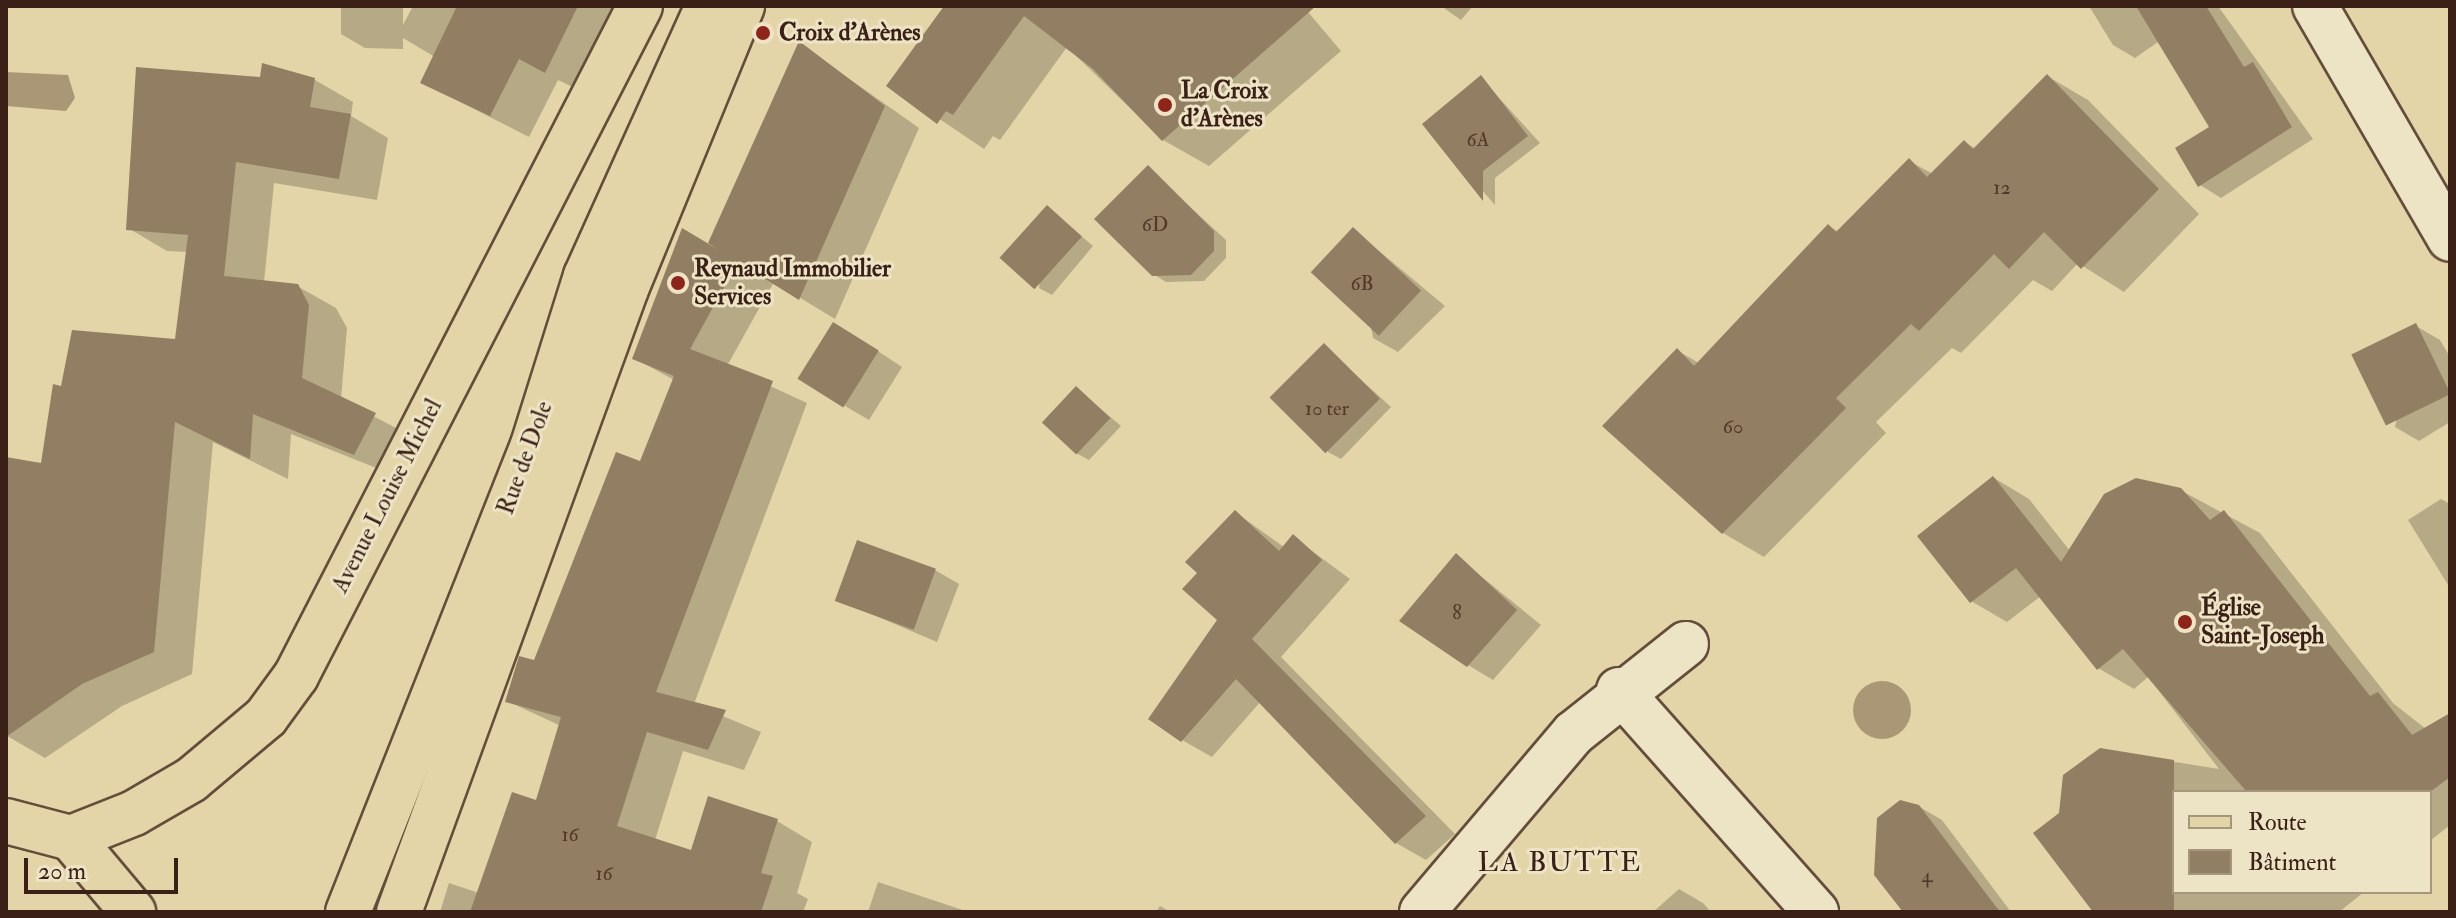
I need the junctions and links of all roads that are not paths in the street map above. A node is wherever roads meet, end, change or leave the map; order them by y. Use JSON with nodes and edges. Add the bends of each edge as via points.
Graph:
{"nodes":[{"id":1,"x":640,"y":6,"type":"edge"},
{"id":2,"x":708,"y":6,"type":"edge"},
{"id":3,"x":742,"y":6,"type":"edge"},
{"id":4,"x":2315,"y":6,"type":"edge"},
{"id":5,"x":2450,"y":239,"type":"edge"},
{"id":6,"x":1686,"y":644,"type":"dead end"},
{"id":7,"x":1619,"y":690,"type":"junction"},
{"id":8,"x":6,"y":821,"type":"edge"},
{"id":9,"x":71,"y":838,"type":"junction"},
{"id":10,"x":133,"y":912,"type":"edge"},
{"id":11,"x":348,"y":912,"type":"edge"},
{"id":12,"x":399,"y":912,"type":"edge"},
{"id":13,"x":1422,"y":912,"type":"edge"},
{"id":14,"x":1816,"y":912,"type":"edge"}],
"edges":[{"from":1,"to":9,"type":"main road","name":"Avenue Louise Michel","via":[[296,676],[266,717],[191,780]]},
{"from":2,"to":11,"type":"main road","name":"Rue de Dole","via":[[586,276],[533,445]]},
{"from":3,"to":12,"type":"main road","name":"Rue de Dole","via":[[626,289]]},
{"from":4,"to":5,"type":"street"},
{"from":6,"to":7,"type":"street"},
{"from":7,"to":13,"type":"street"},
{"from":7,"to":14,"type":"street"},
{"from":8,"to":9,"type":"main road"},
{"from":9,"to":10,"type":"main road"}]}
